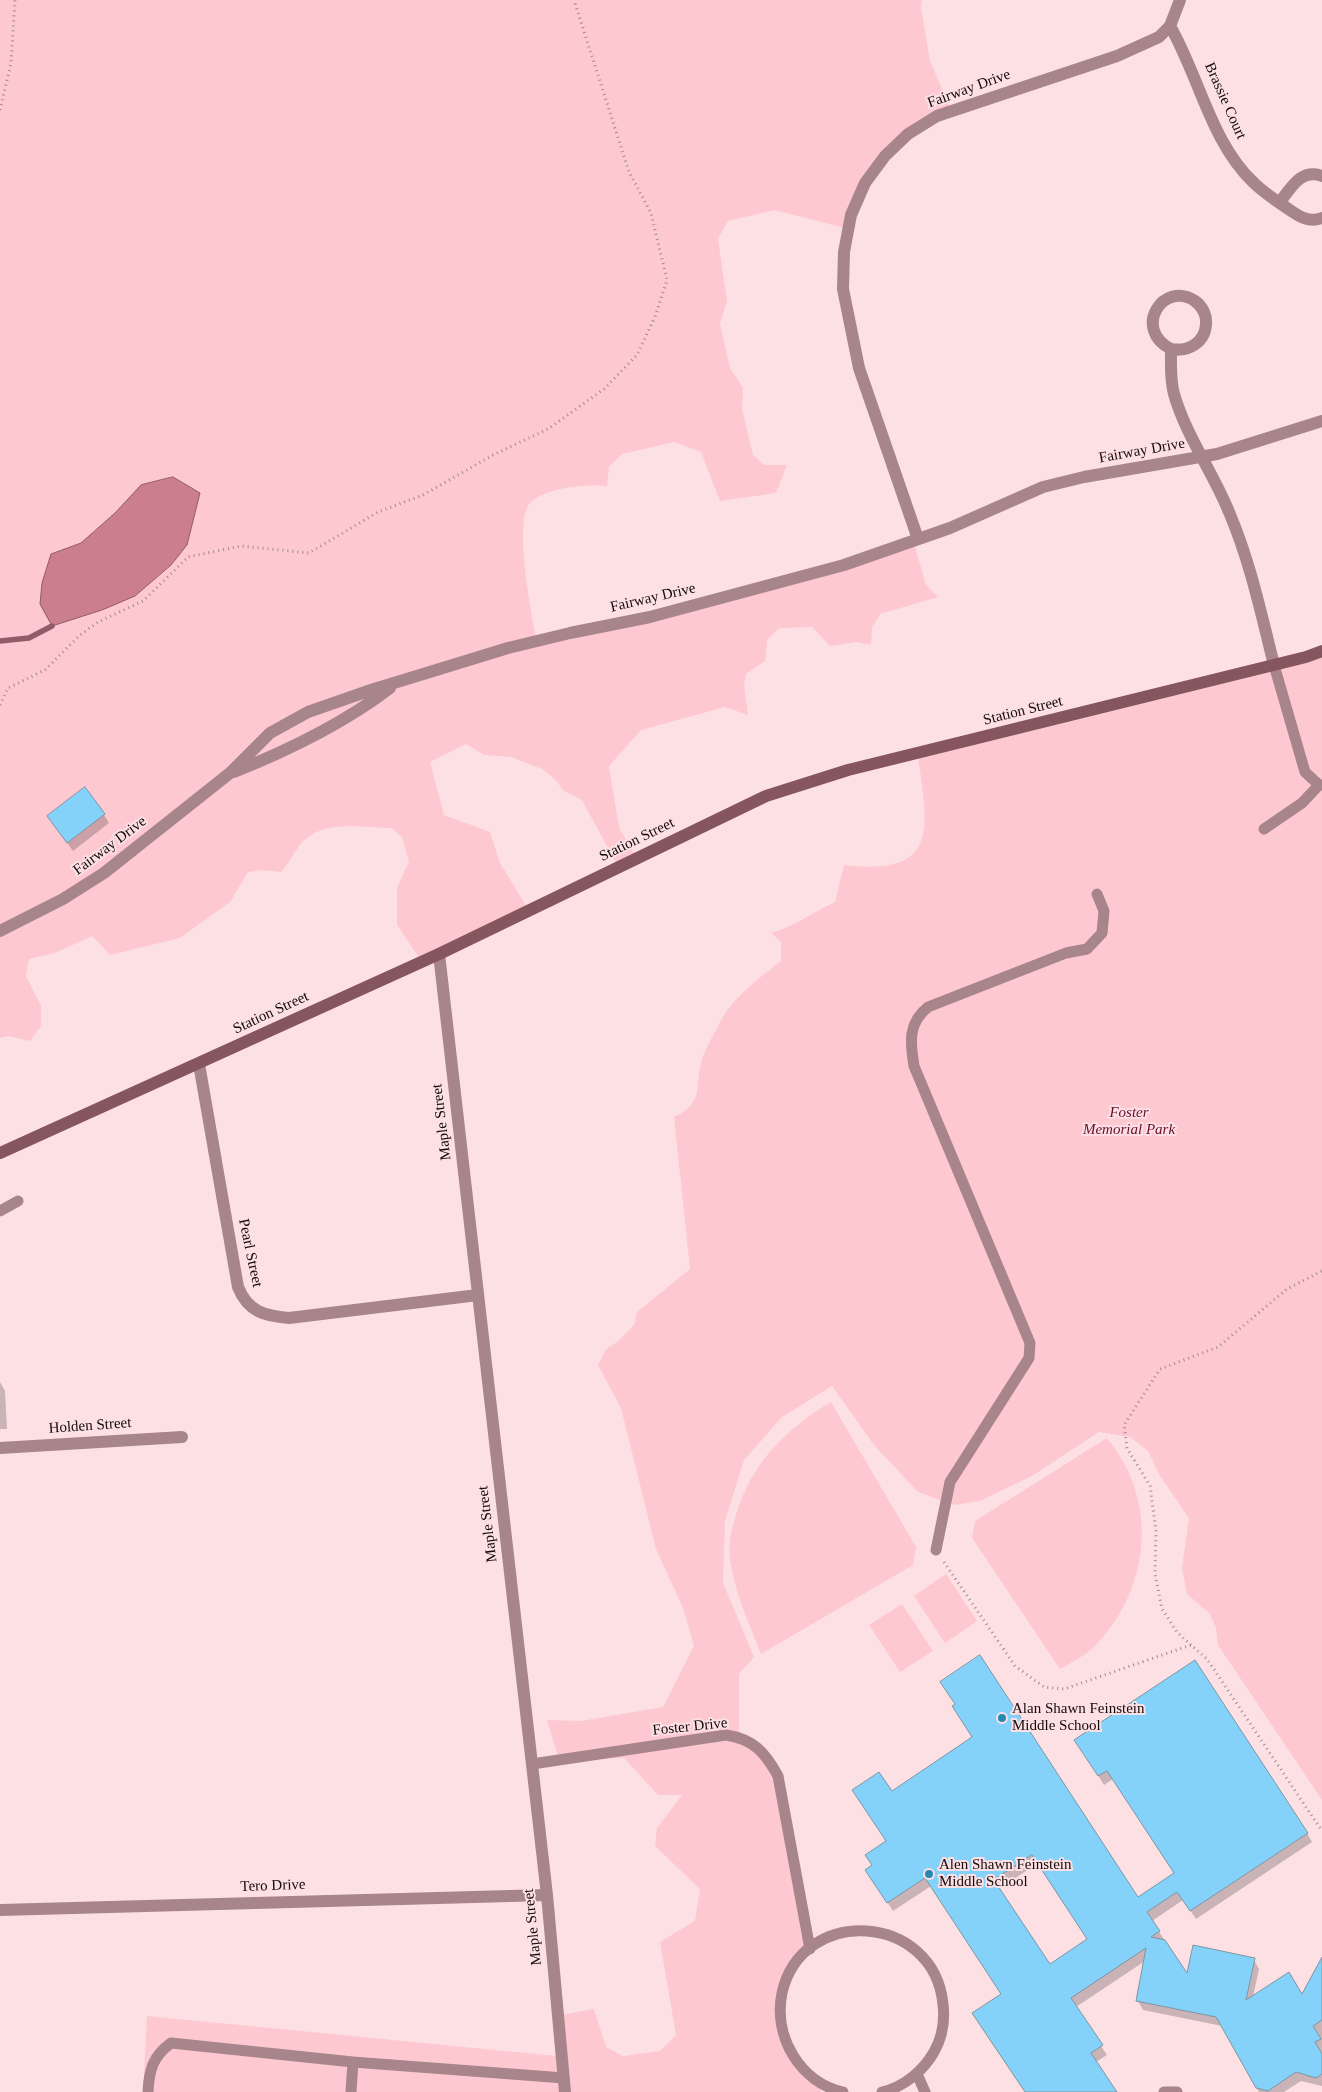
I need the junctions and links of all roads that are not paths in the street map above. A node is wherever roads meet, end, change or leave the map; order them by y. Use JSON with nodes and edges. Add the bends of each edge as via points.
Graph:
{"nodes":[{"id":1,"x":1180,"y":0,"type":"edge"},
{"id":2,"x":1170,"y":26,"type":"junction"},
{"id":3,"x":1322,"y":176,"type":"edge"},
{"id":4,"x":1280,"y":202,"type":"junction"},
{"id":5,"x":1322,"y":218,"type":"edge"},
{"id":6,"x":1171,"y":349,"type":"junction"},
{"id":7,"x":1322,"y":421,"type":"edge"},
{"id":8,"x":1203,"y":457,"type":"junction"},
{"id":9,"x":918,"y":539,"type":"junction"},
{"id":10,"x":1322,"y":651,"type":"edge"},
{"id":11,"x":1274,"y":665,"type":"junction"},
{"id":12,"x":395,"y":684,"type":"junction"},
{"id":13,"x":230,"y":774,"type":"junction"},
{"id":14,"x":1320,"y":785,"type":"edge"},
{"id":15,"x":1264,"y":828,"type":"dead end"},
{"id":16,"x":1097,"y":894,"type":"dead end"},
{"id":17,"x":0,"y":931,"type":"edge"},
{"id":18,"x":439,"y":954,"type":"junction"},
{"id":19,"x":199,"y":1064,"type":"junction"},
{"id":20,"x":0,"y":1153,"type":"edge"},
{"id":21,"x":18,"y":1201,"type":"dead end"},
{"id":22,"x":0,"y":1211,"type":"edge"},
{"id":23,"x":478,"y":1295,"type":"junction"},
{"id":24,"x":182,"y":1436,"type":"dead end"},
{"id":25,"x":0,"y":1448,"type":"edge"},
{"id":26,"x":936,"y":1550,"type":"road end"},
{"id":27,"x":532,"y":1764,"type":"junction"},
{"id":28,"x":547,"y":1895,"type":"junction"},
{"id":29,"x":0,"y":1910,"type":"edge"},
{"id":30,"x":810,"y":1949,"type":"junction"},
{"id":31,"x":352,"y":2062,"type":"junction"},
{"id":32,"x":917,"y":2074,"type":"junction"},
{"id":33,"x":564,"y":2078,"type":"junction"},
{"id":34,"x":148,"y":2092,"type":"edge"},
{"id":35,"x":351,"y":2092,"type":"edge"},
{"id":36,"x":565,"y":2092,"type":"edge"},
{"id":37,"x":843,"y":2092,"type":"edge"},
{"id":38,"x":882,"y":2092,"type":"edge"},
{"id":39,"x":925,"y":2092,"type":"edge"},
{"id":40,"x":1164,"y":2092,"type":"edge"},
{"id":41,"x":1178,"y":2092,"type":"edge"}],
"edges":[{"from":1,"to":2,"type":"street"},
{"from":2,"to":4,"type":"street","name":"Brassie Court","via":[[1184,50],[1226,147],[1253,182]]},
{"from":2,"to":9,"type":"street","name":"Fairway Drive","via":[[1159,37],[1117,56],[937,116],[908,134],[865,182],[851,214],[844,252],[843,289],[860,368]]},
{"from":3,"to":4,"type":"street","via":[[1310,174],[1300,178]]},
{"from":4,"to":5,"type":"street","name":"Brassie Court","via":[[1305,219]]},
{"from":6,"to":6,"type":"street","via":[[1157,339],[1152,322],[1154,314],[1158,306],[1173,297],[1191,299],[1204,311],[1206,329],[1196,345],[1188,349]]},
{"from":6,"to":8,"type":"street","name":"Fairway Drive","via":[[1174,393]]},
{"from":7,"to":8,"type":"street","name":"Fairway Drive"},
{"from":8,"to":9,"type":"street","name":"Fairway Drive","via":[[1043,487]]},
{"from":8,"to":11,"type":"street","name":"Fairway Drive","via":[[1244,548]]},
{"from":9,"to":12,"type":"street","name":"Fairway Drive","via":[[844,565],[759,589],[508,648]]},
{"from":10,"to":11,"type":"street","name":"Station Street"},
{"from":11,"to":14,"type":"lane","via":[[1306,772]]},
{"from":11,"to":18,"type":"street","name":"Station Street","via":[[848,770],[766,796]]},
{"from":12,"to":13,"type":"street","name":"Fairway Drive","via":[[322,732]]},
{"from":12,"to":13,"type":"street","name":"Fairway Drive","via":[[291,720],[270,732]]},
{"from":13,"to":17,"type":"street","name":"Fairway Drive","via":[[104,873],[63,899]]},
{"from":14,"to":15,"type":"lane","via":[[1302,803]]},
{"from":16,"to":26,"type":"lane","via":[[1104,912],[1102,933],[1087,948],[1066,953],[928,1008],[917,1016],[912,1033],[914,1066],[1030,1343],[1029,1358],[950,1482]]},
{"from":18,"to":19,"type":"street","name":"Station Street"},
{"from":18,"to":23,"type":"street","name":"Maple Street"},
{"from":19,"to":20,"type":"street","name":"Station Street"},
{"from":19,"to":23,"type":"street","name":"Pearl Street","via":[[238,1287],[253,1310],[289,1318]]},
{"from":21,"to":22,"type":"lane"},
{"from":23,"to":27,"type":"street","name":"Maple Street"},
{"from":24,"to":25,"type":"street","name":"Holden Street"},
{"from":27,"to":28,"type":"street","name":"Maple Street"},
{"from":27,"to":30,"type":"lane","name":"Foster Drive","via":[[726,1735],[741,1737],[757,1746],[769,1758],[778,1776]]},
{"from":28,"to":29,"type":"street","name":"Tero Drive"},
{"from":28,"to":33,"type":"street","name":"Maple Street"},
{"from":30,"to":32,"type":"lane","via":[[824,1939],[856,1930],[890,1935],[919,1952],[938,1980],[944,2013],[937,2046]]},
{"from":30,"to":37,"type":"lane","via":[[798,1961],[782,1992],[782,2027],[786,2044],[806,2072],[820,2083]]},
{"from":31,"to":33,"type":"lane"},
{"from":31,"to":34,"type":"lane","via":[[172,2043],[161,2050],[152,2063]]},
{"from":31,"to":35,"type":"lane"},
{"from":32,"to":38,"type":"lane"},
{"from":32,"to":39,"type":"lane"},
{"from":33,"to":36,"type":"street","name":"Maple Street"},
{"from":40,"to":41,"type":"lane"}]}
